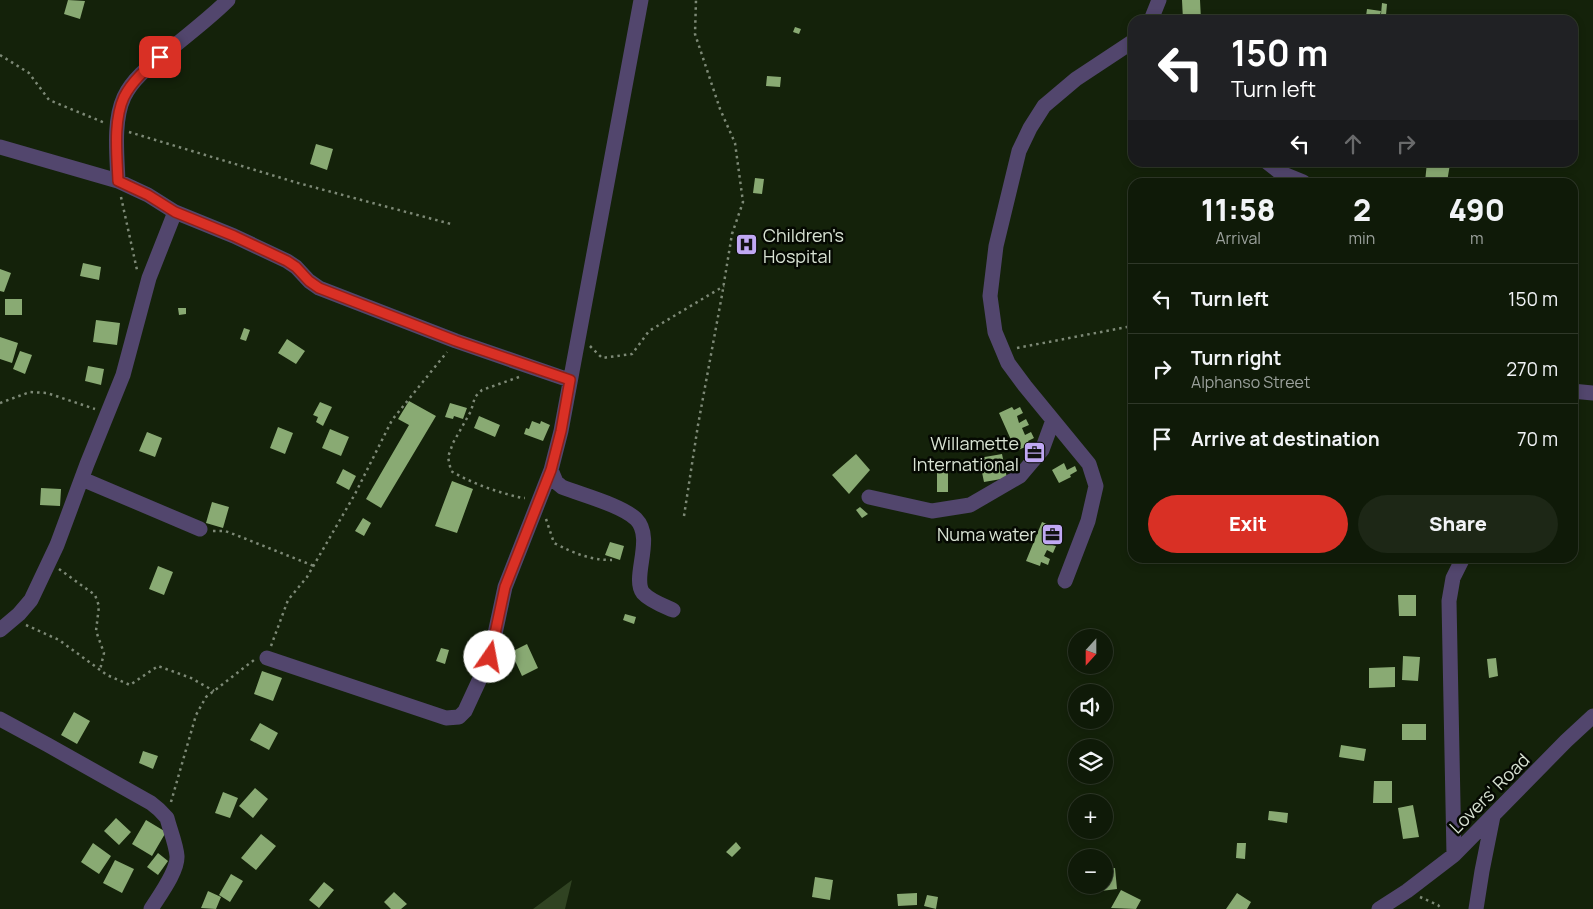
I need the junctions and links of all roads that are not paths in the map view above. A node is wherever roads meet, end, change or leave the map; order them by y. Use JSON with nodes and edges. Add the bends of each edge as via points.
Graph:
{"nodes":[{"id":1,"x":228,"y":0,"type":"edge"},
{"id":2,"x":641,"y":0,"type":"edge"},
{"id":3,"x":1160,"y":0,"type":"edge"},
{"id":4,"x":1153,"y":15,"type":"edge"},
{"id":5,"x":1128,"y":45,"type":"edge"},
{"id":6,"x":0,"y":147,"type":"edge"},
{"id":7,"x":1274,"y":167,"type":"edge"},
{"id":8,"x":1294,"y":178,"type":"edge"},
{"id":9,"x":118,"y":181,"type":"junction"},
{"id":10,"x":175,"y":212,"type":"junction"},
{"id":11,"x":570,"y":380,"type":"junction"},
{"id":12,"x":1578,"y":392,"type":"edge"},
{"id":13,"x":1593,"y":393,"type":"edge"},
{"id":14,"x":1053,"y":420,"type":"junction"},
{"id":15,"x":551,"y":470,"type":"junction"},
{"id":16,"x":82,"y":479,"type":"junction"},
{"id":17,"x":869,"y":497,"type":"dead end"},
{"id":18,"x":200,"y":529,"type":"road end"},
{"id":19,"x":1460,"y":563,"type":"edge"},
{"id":20,"x":1065,"y":581,"type":"dead end"},
{"id":21,"x":674,"y":610,"type":"dead end"},
{"id":22,"x":4,"y":627,"type":"edge"},
{"id":23,"x":267,"y":658,"type":"road end"},
{"id":24,"x":1593,"y":716,"type":"edge"},
{"id":25,"x":0,"y":719,"type":"edge"},
{"id":26,"x":1493,"y":816,"type":"junction"},
{"id":27,"x":1454,"y":855,"type":"junction"},
{"id":28,"x":152,"y":909,"type":"edge"},
{"id":29,"x":1379,"y":909,"type":"edge"},
{"id":30,"x":1476,"y":909,"type":"edge"}],
"edges":[{"from":1,"to":9,"type":"street","via":[[133,82],[122,104],[118,129]]},
{"from":2,"to":11,"type":"street"},
{"from":3,"to":4,"type":"street"},
{"from":5,"to":14,"type":"street","via":[[1076,79],[1044,106],[1019,152],[996,246],[990,296],[995,332],[1008,364]]},
{"from":6,"to":9,"type":"street"},
{"from":7,"to":8,"type":"street"},
{"from":9,"to":10,"type":"street"},
{"from":10,"to":11,"type":"street","via":[[287,261],[319,288],[456,341]]},
{"from":10,"to":16,"type":"street","via":[[161,243],[128,359]]},
{"from":11,"to":15,"type":"street"},
{"from":12,"to":13,"type":"street"},
{"from":14,"to":17,"type":"street","via":[[1042,450],[1020,476],[970,505],[932,511]]},
{"from":14,"to":20,"type":"street","via":[[1089,464],[1096,486],[1088,521]]},
{"from":15,"to":21,"type":"street","via":[[562,487],[626,511],[636,520],[644,549],[640,582],[643,593]]},
{"from":15,"to":23,"type":"street","via":[[505,587],[490,657],[465,711],[459,717],[446,718]]},
{"from":16,"to":18,"type":"street"},
{"from":16,"to":22,"type":"street","via":[[31,600]]},
{"from":19,"to":27,"type":"street","via":[[1453,578],[1449,601]]},
{"from":24,"to":26,"type":"street","name":"Lovers' Road"},
{"from":25,"to":28,"type":"street","via":[[160,809],[167,818],[177,863]]},
{"from":26,"to":27,"type":"street","name":"Lovers' Road"},
{"from":26,"to":30,"type":"street"},
{"from":27,"to":29,"type":"street","name":"Lovers' Road"}]}
